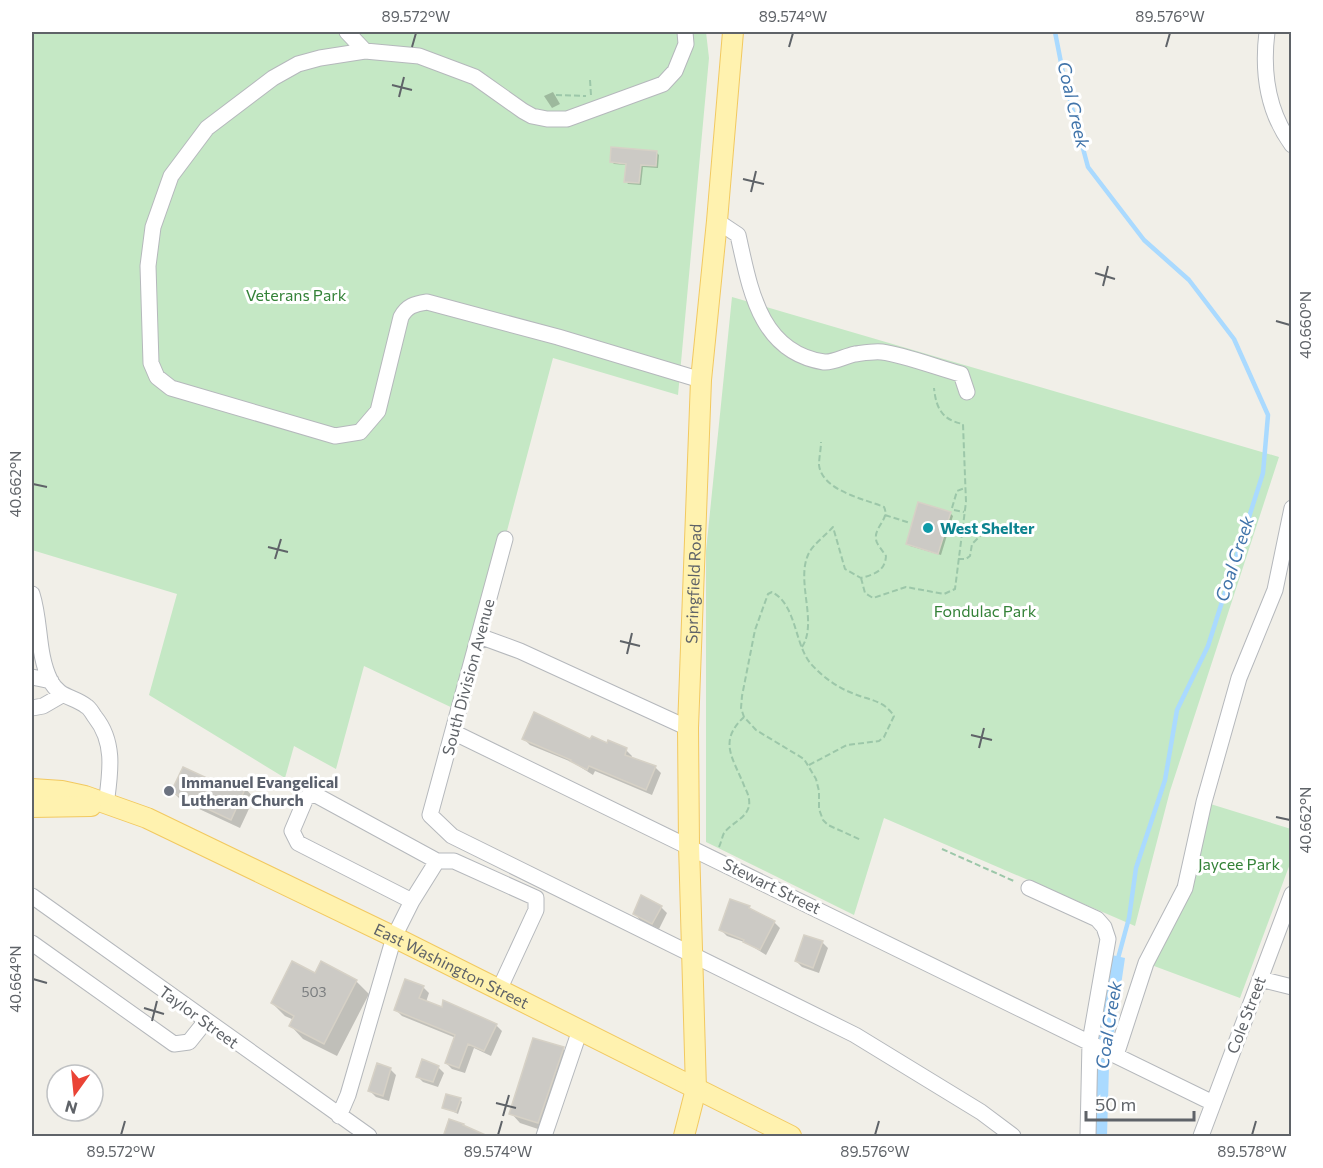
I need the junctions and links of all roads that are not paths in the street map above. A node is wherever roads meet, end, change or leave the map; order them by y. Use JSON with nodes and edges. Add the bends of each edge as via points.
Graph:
{"nodes":[{"id":1,"x":347,"y":32,"type":"edge"},
{"id":2,"x":685,"y":32,"type":"edge"},
{"id":3,"x":732,"y":32,"type":"edge"},
{"id":4,"x":1267,"y":32,"type":"edge"},
{"id":5,"x":365,"y":51,"type":"junction"},
{"id":6,"x":1292,"y":145,"type":"edge"},
{"id":7,"x":717,"y":221,"type":"junction"},
{"id":8,"x":701,"y":380,"type":"junction"},
{"id":9,"x":967,"y":392,"type":"dead end"},
{"id":10,"x":1292,"y":508,"type":"edge"},
{"id":11,"x":505,"y":539,"type":"dead end"},
{"id":12,"x":32,"y":594,"type":"edge"},
{"id":13,"x":479,"y":636,"type":"junction"},
{"id":14,"x":32,"y":677,"type":"edge"},
{"id":15,"x":51,"y":681,"type":"junction"},
{"id":16,"x":62,"y":695,"type":"junction"},
{"id":17,"x":32,"y":708,"type":"edge"},
{"id":18,"x":688,"y":728,"type":"junction"},
{"id":19,"x":453,"y":732,"type":"junction"},
{"id":20,"x":32,"y":789,"type":"edge"},
{"id":21,"x":106,"y":805,"type":"junction"},
{"id":22,"x":32,"y":807,"type":"edge"},
{"id":23,"x":689,"y":845,"type":"junction"},
{"id":24,"x":437,"y":861,"type":"junction"},
{"id":25,"x":1029,"y":888,"type":"road end"},
{"id":26,"x":1292,"y":894,"type":"edge"},
{"id":27,"x":32,"y":896,"type":"edge"},
{"id":28,"x":412,"y":901,"type":"junction"},
{"id":29,"x":394,"y":938,"type":"junction"},
{"id":30,"x":32,"y":943,"type":"edge"},
{"id":31,"x":693,"y":955,"type":"junction"},
{"id":32,"x":1260,"y":979,"type":"junction"},
{"id":33,"x":1292,"y":987,"type":"edge"},
{"id":34,"x":499,"y":990,"type":"junction"},
{"id":35,"x":205,"y":1022,"type":"junction"},
{"id":36,"x":580,"y":1030,"type":"junction"},
{"id":37,"x":1090,"y":1042,"type":"junction"},
{"id":38,"x":1116,"y":1055,"type":"junction"},
{"id":39,"x":696,"y":1089,"type":"junction"},
{"id":40,"x":1213,"y":1103,"type":"junction"},
{"id":41,"x":339,"y":1116,"type":"junction"},
{"id":42,"x":369,"y":1137,"type":"edge"},
{"id":43,"x":544,"y":1137,"type":"edge"},
{"id":44,"x":684,"y":1137,"type":"edge"},
{"id":45,"x":791,"y":1137,"type":"edge"},
{"id":46,"x":1013,"y":1137,"type":"edge"},
{"id":47,"x":1088,"y":1137,"type":"edge"},
{"id":48,"x":1201,"y":1137,"type":"edge"}],
"edges":[{"from":1,"to":5,"type":"street"},
{"from":2,"to":5,"type":"street","via":[[686,44],[675,71],[663,84],[567,119],[532,116],[475,77],[419,56]]},
{"from":3,"to":7,"type":"main road","name":"Springfield Road"},
{"from":4,"to":6,"type":"street","via":[[1264,72],[1269,100]]},
{"from":5,"to":8,"type":"street","via":[[298,64],[273,78],[207,128],[171,176],[153,227],[148,266],[151,363],[157,376],[171,388],[335,436],[360,432],[378,411],[405,309],[427,302]]},
{"from":7,"to":8,"type":"main road","name":"Springfield Road"},
{"from":7,"to":9,"type":"street","via":[[738,235],[760,316],[780,344],[826,362],[881,352],[961,374]]},
{"from":8,"to":18,"type":"main road","name":"Springfield Road"},
{"from":10,"to":38,"type":"street","via":[[1275,590],[1239,678],[1204,802],[1185,888],[1146,963]]},
{"from":11,"to":13,"type":"street","name":"South Division Avenue"},
{"from":12,"to":15,"type":"street"},
{"from":13,"to":18,"type":"street"},
{"from":13,"to":19,"type":"street","name":"South Division Avenue"},
{"from":14,"to":15,"type":"street"},
{"from":15,"to":16,"type":"street"},
{"from":16,"to":17,"type":"street"},
{"from":16,"to":21,"type":"street","via":[[87,706],[104,728],[110,749]]},
{"from":18,"to":23,"type":"main road","name":"Springfield Road"},
{"from":19,"to":23,"type":"street","name":"Stewart Street"},
{"from":19,"to":31,"type":"street","name":"South Division Avenue","via":[[430,815],[452,836]]},
{"from":20,"to":21,"type":"main road","name":"East Washington Street","via":[[74,794]]},
{"from":21,"to":22,"type":"main road","name":"East Washington Street"},
{"from":21,"to":29,"type":"main road","name":"East Washington Street","via":[[147,818]]},
{"from":23,"to":31,"type":"main road","name":"Springfield Road"},
{"from":23,"to":37,"type":"street","name":"Stewart Street"},
{"from":24,"to":28,"type":"street"},
{"from":24,"to":28,"type":"street","via":[[314,794],[306,798],[292,831],[298,843]]},
{"from":24,"to":34,"type":"street","via":[[454,861],[536,898],[536,910]]},
{"from":25,"to":37,"type":"street","via":[[1097,919],[1104,927],[1108,939]]},
{"from":26,"to":32,"type":"street","name":"Cole Street"},
{"from":27,"to":35,"type":"street","name":"Taylor Street"},
{"from":28,"to":29,"type":"street"},
{"from":29,"to":34,"type":"main road","name":"East Washington Street"},
{"from":29,"to":41,"type":"street"},
{"from":30,"to":35,"type":"street","via":[[174,1044],[189,1042]]},
{"from":31,"to":39,"type":"main road","name":"Springfield Road"},
{"from":31,"to":46,"type":"street","via":[[855,1035],[981,1112]]},
{"from":32,"to":33,"type":"street"},
{"from":32,"to":40,"type":"street","name":"Cole Street"},
{"from":34,"to":36,"type":"main road","name":"East Washington Street"},
{"from":35,"to":41,"type":"street","name":"Taylor Street"},
{"from":36,"to":39,"type":"main road","name":"East Washington Street"},
{"from":36,"to":43,"type":"street"},
{"from":37,"to":38,"type":"street","name":"Stewart Street"},
{"from":37,"to":47,"type":"street"},
{"from":38,"to":40,"type":"street"},
{"from":39,"to":44,"type":"main road","name":"Springfield Road"},
{"from":39,"to":45,"type":"main road","name":"East Washington Street"},
{"from":40,"to":48,"type":"street","name":"Cole Street"},
{"from":41,"to":42,"type":"street","name":"Taylor Street"}]}
